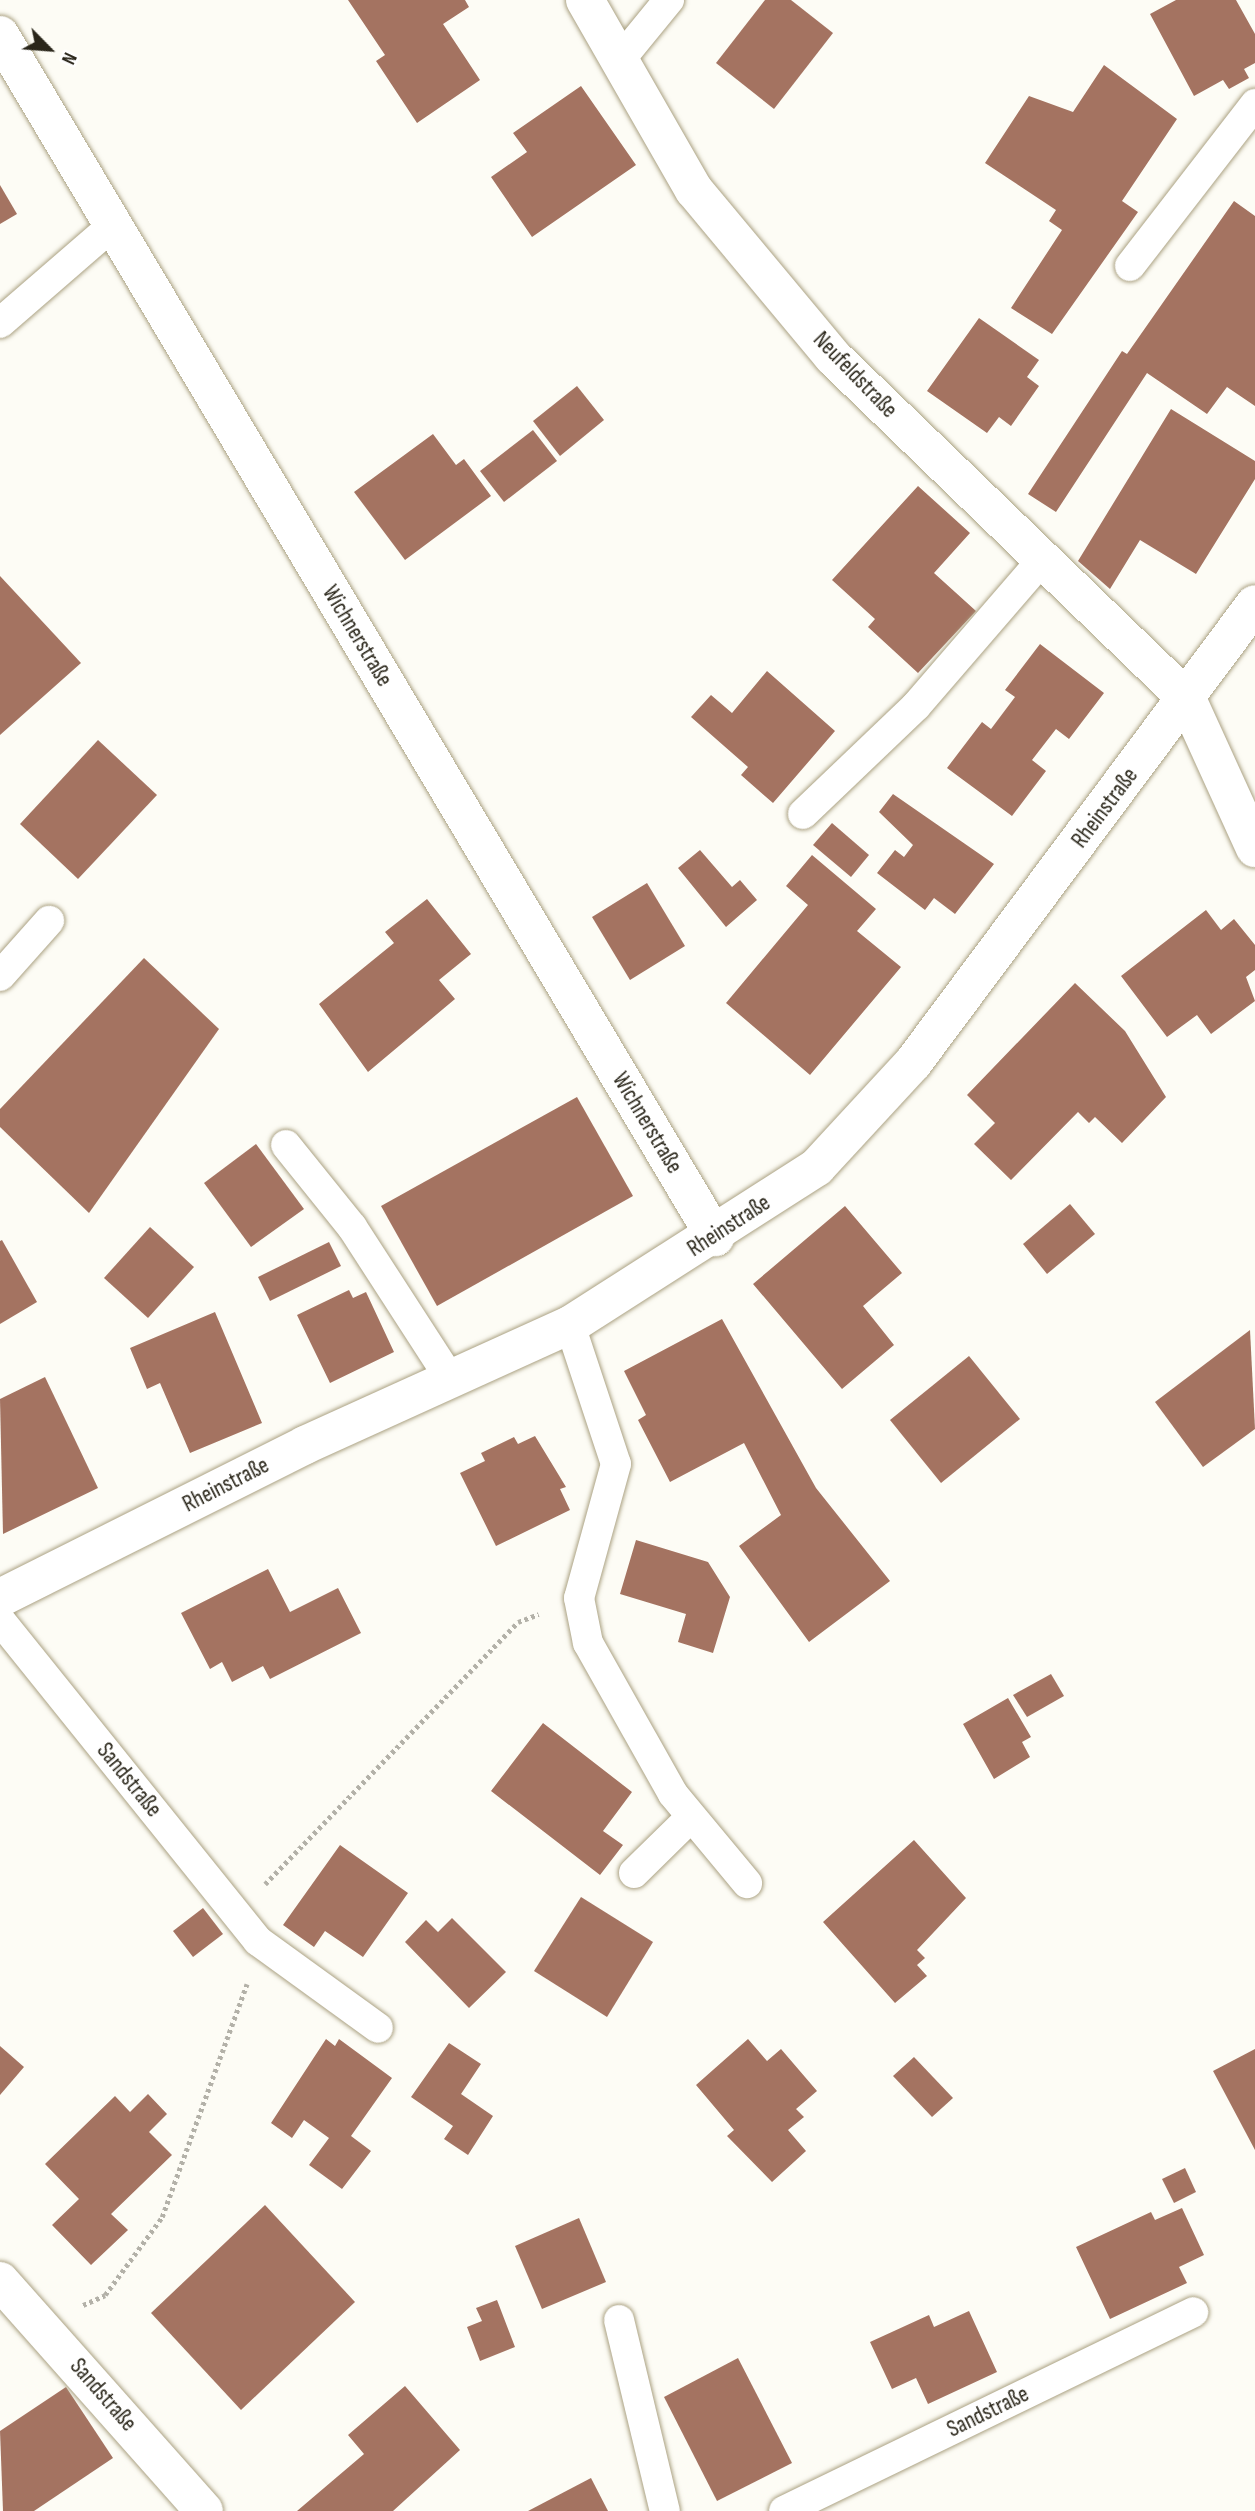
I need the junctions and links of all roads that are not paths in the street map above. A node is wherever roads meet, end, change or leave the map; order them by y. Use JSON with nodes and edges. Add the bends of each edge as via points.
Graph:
{"nodes":[{"id":1,"x":585,"y":0,"type":"edge"},
{"id":2,"x":669,"y":0,"type":"edge"},
{"id":3,"x":0,"y":37,"type":"edge"},
{"id":4,"x":619,"y":61,"type":"junction"},
{"id":5,"x":1255,"y":104,"type":"edge"},
{"id":6,"x":111,"y":226,"type":"junction"},
{"id":7,"x":1130,"y":266,"type":"dead end"},
{"id":8,"x":0,"y":323,"type":"edge"},
{"id":9,"x":1043,"y":559,"type":"junction"},
{"id":10,"x":1255,"y":604,"type":"edge"},
{"id":11,"x":1187,"y":699,"type":"junction"},
{"id":12,"x":803,"y":814,"type":"dead end"},
{"id":13,"x":1255,"y":848,"type":"edge"},
{"id":14,"x":49,"y":921,"type":"dead end"},
{"id":15,"x":0,"y":976,"type":"edge"},
{"id":16,"x":286,"y":1145,"type":"dead end"},
{"id":17,"x":715,"y":1237,"type":"junction"},
{"id":18,"x":570,"y":1325,"type":"junction"},
{"id":19,"x":449,"y":1377,"type":"junction"},
{"id":20,"x":0,"y":1598,"type":"edge"},
{"id":21,"x":0,"y":1620,"type":"edge"},
{"id":22,"x":690,"y":1818,"type":"junction"},
{"id":23,"x":634,"y":1873,"type":"dead end"},
{"id":24,"x":747,"y":1882,"type":"dead end"},
{"id":25,"x":378,"y":2028,"type":"dead end"},
{"id":26,"x":0,"y":2281,"type":"edge"},
{"id":27,"x":1193,"y":2312,"type":"dead end"},
{"id":28,"x":619,"y":2320,"type":"dead end"},
{"id":29,"x":204,"y":2511,"type":"edge"},
{"id":30,"x":665,"y":2511,"type":"edge"},
{"id":31,"x":784,"y":2511,"type":"edge"}],
"edges":[{"from":1,"to":4,"type":"street","name":"Neufeldstraße"},
{"from":2,"to":4,"type":"lane"},
{"from":3,"to":6,"type":"street","name":"Wichnerstraße"},
{"from":4,"to":9,"type":"street","name":"Neufeldstraße","via":[[694,190],[833,357]]},
{"from":5,"to":7,"type":"lane"},
{"from":6,"to":8,"type":"lane"},
{"from":6,"to":17,"type":"street","name":"Wichnerstraße"},
{"from":9,"to":11,"type":"street","name":"Neufeldstraße"},
{"from":9,"to":12,"type":"lane","via":[[916,706]]},
{"from":10,"to":11,"type":"street","name":"Rheinstraße"},
{"from":11,"to":13,"type":"street"},
{"from":11,"to":17,"type":"street","name":"Rheinstraße","via":[[913,1063],[817,1167]]},
{"from":14,"to":15,"type":"lane"},
{"from":16,"to":19,"type":"lane","via":[[352,1227]]},
{"from":17,"to":18,"type":"street","name":"Rheinstraße"},
{"from":18,"to":19,"type":"street","name":"Rheinstraße"},
{"from":18,"to":22,"type":"lane","via":[[616,1464],[579,1598],[600,1675]]},
{"from":19,"to":20,"type":"street","name":"Rheinstraße"},
{"from":21,"to":25,"type":"lane","name":"Sandstraße","via":[[258,1941]]},
{"from":22,"to":23,"type":"lane"},
{"from":22,"to":24,"type":"lane"},
{"from":26,"to":29,"type":"street","name":"Sandstraße"},
{"from":27,"to":31,"type":"lane","name":"Sandstraße"},
{"from":28,"to":30,"type":"lane"}]}
